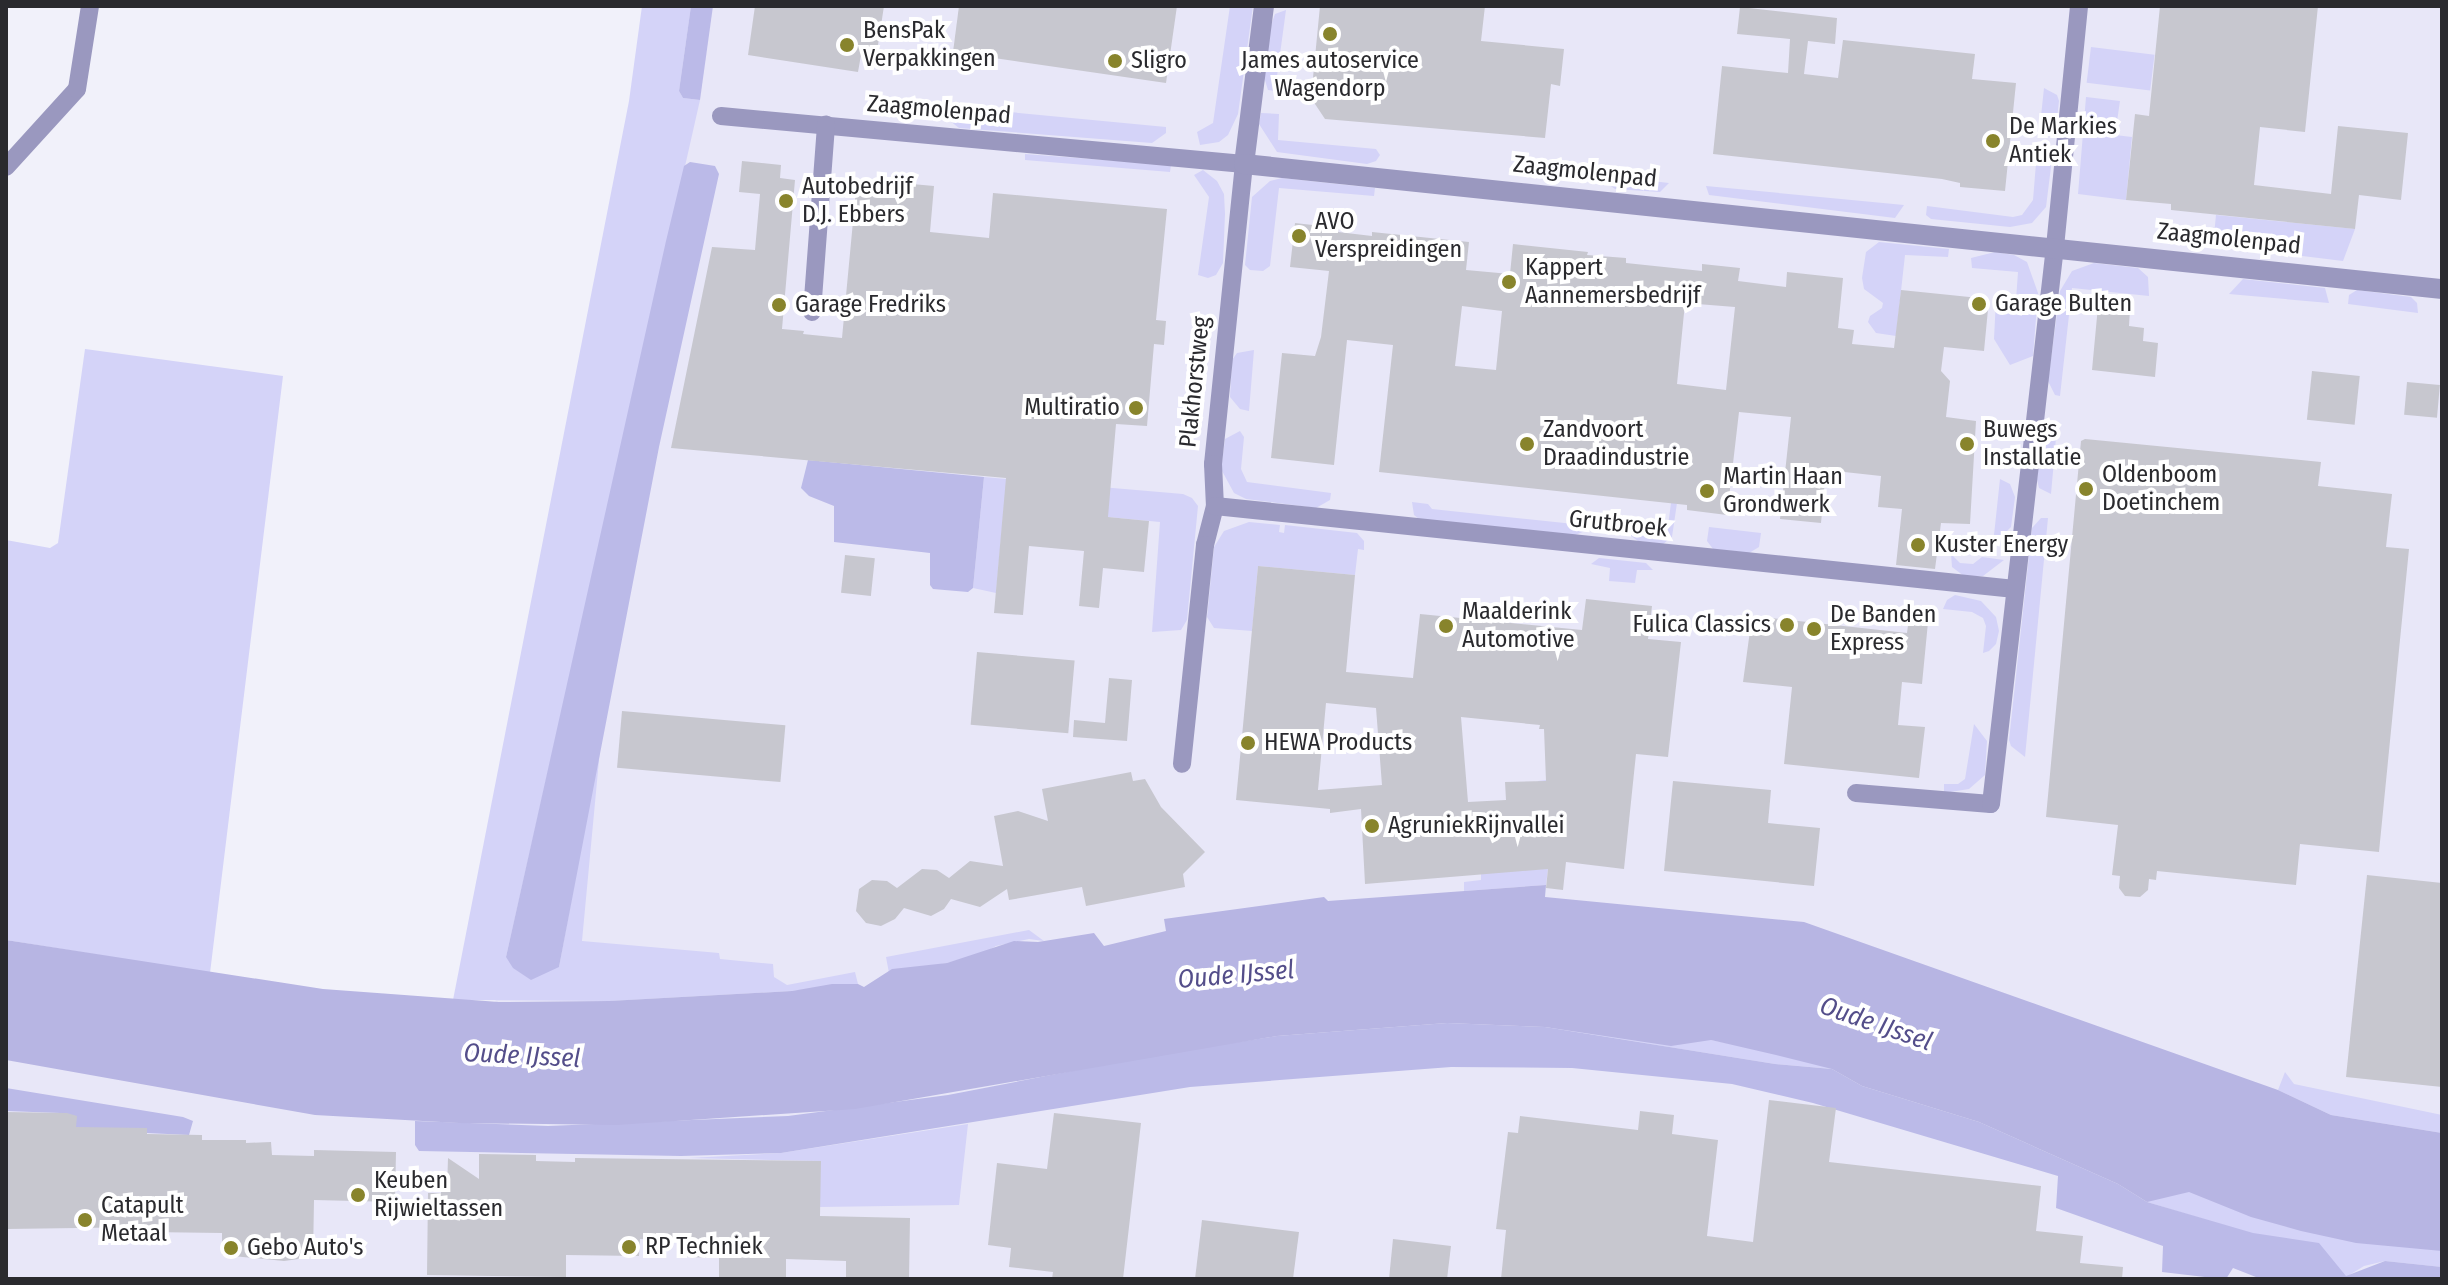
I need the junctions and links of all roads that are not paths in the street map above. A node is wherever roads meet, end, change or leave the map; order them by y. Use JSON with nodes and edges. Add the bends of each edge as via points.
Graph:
{"nodes":[{"id":1,"x":90,"y":6,"type":"edge"},
{"id":2,"x":1264,"y":6,"type":"edge"},
{"id":3,"x":2079,"y":6,"type":"edge"},
{"id":4,"x":721,"y":116,"type":"dead end"},
{"id":5,"x":826,"y":125,"type":"junction"},
{"id":6,"x":1244,"y":164,"type":"junction"},
{"id":7,"x":6,"y":167,"type":"edge"},
{"id":8,"x":2055,"y":247,"type":"junction"},
{"id":9,"x":2442,"y":289,"type":"edge"},
{"id":10,"x":812,"y":312,"type":"dead end"},
{"id":11,"x":1215,"y":506,"type":"junction"},
{"id":12,"x":2015,"y":589,"type":"junction"},
{"id":13,"x":1182,"y":764,"type":"dead end"},
{"id":14,"x":1856,"y":793,"type":"dead end"}],
"edges":[{"from":1,"to":7,"type":"street","via":[[77,89]]},
{"from":2,"to":6,"type":"street","name":"Plakhorstweg"},
{"from":3,"to":8,"type":"street"},
{"from":4,"to":5,"type":"street","name":"Zaagmolenpad"},
{"from":5,"to":6,"type":"street","name":"Zaagmolenpad"},
{"from":5,"to":10,"type":"street"},
{"from":6,"to":8,"type":"street","name":"Zaagmolenpad"},
{"from":6,"to":11,"type":"street","name":"Plakhorstweg","via":[[1213,464]]},
{"from":8,"to":9,"type":"street","name":"Zaagmolenpad"},
{"from":8,"to":12,"type":"street"},
{"from":11,"to":12,"type":"street","name":"Grutbroek"},
{"from":11,"to":13,"type":"street","name":"Plakhorstweg","via":[[1205,545]]},
{"from":12,"to":14,"type":"street","via":[[1991,804]]}]}
